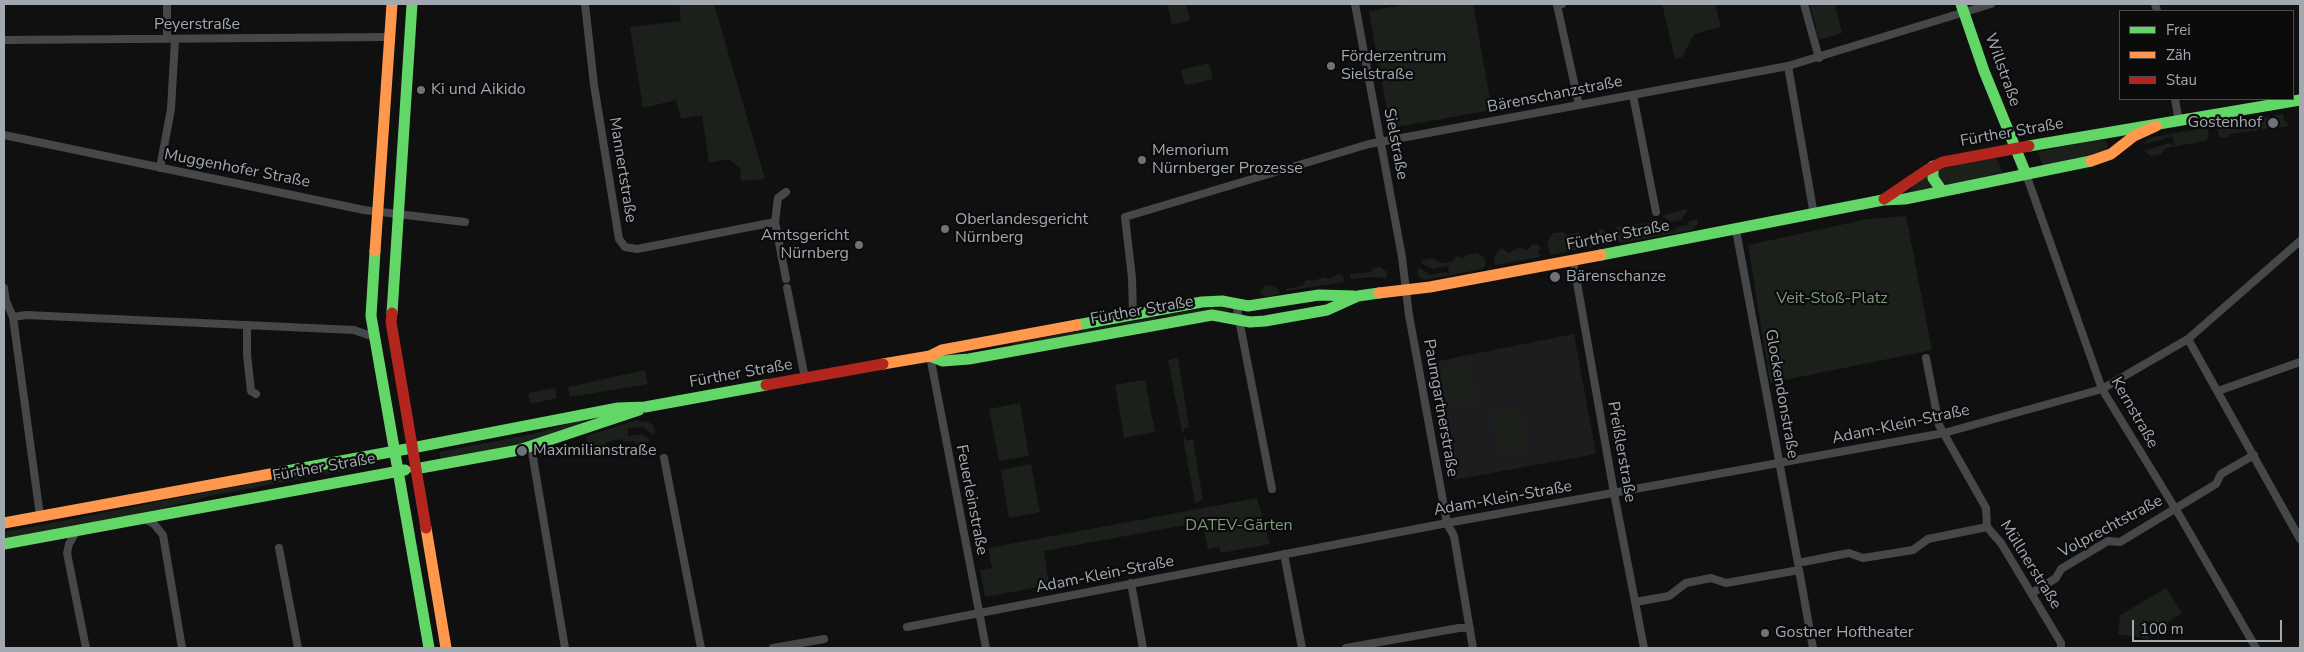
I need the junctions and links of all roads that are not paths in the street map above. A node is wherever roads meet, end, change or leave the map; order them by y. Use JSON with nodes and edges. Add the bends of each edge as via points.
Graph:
{"nodes":[{"id":1,"x":167,"y":4,"type":"edge"},
{"id":2,"x":392,"y":4,"type":"edge"},
{"id":3,"x":412,"y":4,"type":"edge"},
{"id":4,"x":585,"y":4,"type":"edge"},
{"id":5,"x":1355,"y":4,"type":"edge"},
{"id":6,"x":1558,"y":4,"type":"edge"},
{"id":7,"x":1804,"y":4,"type":"edge"},
{"id":8,"x":1991,"y":4,"type":"edge"},
{"id":9,"x":1963,"y":8,"type":"edge"},
{"id":10,"x":390,"y":37,"type":"junction"},
{"id":11,"x":171,"y":39,"type":"junction"},
{"id":12,"x":4,"y":40,"type":"edge"},
{"id":13,"x":1819,"y":58,"type":"junction"},
{"id":14,"x":1788,"y":66,"type":"junction"},
{"id":15,"x":1633,"y":95,"type":"junction"},
{"id":16,"x":2174,"y":100,"type":"edge"},
{"id":17,"x":2300,"y":100,"type":"edge"},
{"id":18,"x":1579,"y":105,"type":"junction"},
{"id":19,"x":2179,"y":122,"type":"junction"},
{"id":20,"x":2156,"y":126,"type":"junction"},
{"id":21,"x":2102,"y":133,"type":"junction"},
{"id":22,"x":4,"y":135,"type":"edge"},
{"id":23,"x":1380,"y":142,"type":"junction"},
{"id":24,"x":2015,"y":149,"type":"junction"},
{"id":25,"x":2111,"y":154,"type":"junction"},
{"id":26,"x":1933,"y":166,"type":"junction"},
{"id":27,"x":160,"y":168,"type":"junction"},
{"id":28,"x":2026,"y":174,"type":"junction"},
{"id":29,"x":1942,"y":191,"type":"junction"},
{"id":30,"x":786,"y":192,"type":"dead end"},
{"id":31,"x":1883,"y":200,"type":"junction"},
{"id":32,"x":378,"y":212,"type":"junction"},
{"id":33,"x":1656,"y":212,"type":"dead end"},
{"id":34,"x":396,"y":215,"type":"junction"},
{"id":35,"x":1814,"y":216,"type":"junction"},
{"id":36,"x":465,"y":222,"type":"dead end"},
{"id":37,"x":775,"y":222,"type":"junction"},
{"id":38,"x":1736,"y":230,"type":"junction"},
{"id":39,"x":2300,"y":241,"type":"edge"},
{"id":40,"x":1573,"y":260,"type":"junction"},
{"id":41,"x":786,"y":279,"type":"dead end"},
{"id":42,"x":4,"y":288,"type":"edge"},
{"id":43,"x":787,"y":288,"type":"dead end"},
{"id":44,"x":1406,"y":290,"type":"junction"},
{"id":45,"x":1358,"y":296,"type":"junction"},
{"id":46,"x":5,"y":302,"type":"edge"},
{"id":47,"x":1236,"y":304,"type":"junction"},
{"id":48,"x":1133,"y":314,"type":"junction"},
{"id":49,"x":13,"y":317,"type":"junction"},
{"id":50,"x":1239,"y":320,"type":"junction"},
{"id":51,"x":247,"y":325,"type":"junction"},
{"id":52,"x":374,"y":337,"type":"junction"},
{"id":53,"x":2188,"y":338,"type":"junction"},
{"id":54,"x":930,"y":356,"type":"junction"},
{"id":55,"x":1926,"y":358,"type":"dead end"},
{"id":56,"x":2300,"y":362,"type":"edge"},
{"id":57,"x":805,"y":378,"type":"junction"},
{"id":58,"x":2102,"y":389,"type":"junction"},
{"id":59,"x":2218,"y":391,"type":"junction"},
{"id":60,"x":256,"y":394,"type":"dead end"},
{"id":61,"x":645,"y":407,"type":"junction"},
{"id":62,"x":1944,"y":433,"type":"junction"},
{"id":63,"x":531,"y":446,"type":"junction"},
{"id":64,"x":412,"y":448,"type":"junction"},
{"id":65,"x":393,"y":451,"type":"junction"},
{"id":66,"x":2254,"y":455,"type":"junction"},
{"id":67,"x":664,"y":458,"type":"dead end"},
{"id":68,"x":1780,"y":463,"type":"junction"},
{"id":69,"x":415,"y":469,"type":"junction"},
{"id":70,"x":397,"y":471,"type":"junction"},
{"id":71,"x":1272,"y":490,"type":"dead end"},
{"id":72,"x":1614,"y":493,"type":"junction"},
{"id":73,"x":2175,"y":509,"type":"junction"},
{"id":74,"x":40,"y":516,"type":"junction"},
{"id":75,"x":143,"y":518,"type":"junction"},
{"id":76,"x":4,"y":523,"type":"edge"},
{"id":77,"x":1447,"y":523,"type":"junction"},
{"id":78,"x":1987,"y":528,"type":"junction"},
{"id":79,"x":78,"y":530,"type":"junction"},
{"id":80,"x":2300,"y":539,"type":"edge"},
{"id":81,"x":4,"y":544,"type":"edge"},
{"id":82,"x":280,"y":548,"type":"dead end"},
{"id":83,"x":1284,"y":554,"type":"junction"},
{"id":84,"x":1798,"y":566,"type":"junction"},
{"id":85,"x":1131,"y":583,"type":"junction"},
{"id":86,"x":2032,"y":593,"type":"junction"},
{"id":87,"x":1635,"y":602,"type":"junction"},
{"id":88,"x":979,"y":613,"type":"junction"},
{"id":89,"x":907,"y":627,"type":"dead end"},
{"id":90,"x":1470,"y":628,"type":"junction"},
{"id":91,"x":824,"y":639,"type":"dead end"},
{"id":92,"x":86,"y":648,"type":"edge"},
{"id":93,"x":182,"y":648,"type":"edge"},
{"id":94,"x":298,"y":648,"type":"edge"},
{"id":95,"x":429,"y":648,"type":"edge"},
{"id":96,"x":446,"y":648,"type":"edge"},
{"id":97,"x":565,"y":648,"type":"edge"},
{"id":98,"x":701,"y":648,"type":"edge"},
{"id":99,"x":773,"y":648,"type":"edge"},
{"id":100,"x":986,"y":648,"type":"edge"},
{"id":101,"x":1143,"y":648,"type":"edge"},
{"id":102,"x":1302,"y":648,"type":"edge"},
{"id":103,"x":1346,"y":648,"type":"edge"},
{"id":104,"x":1473,"y":648,"type":"edge"},
{"id":105,"x":1644,"y":648,"type":"edge"},
{"id":106,"x":1813,"y":648,"type":"edge"},
{"id":107,"x":2061,"y":648,"type":"edge"},
{"id":108,"x":2256,"y":648,"type":"edge"}],
"edges":[{"from":1,"to":11,"type":"street"},
{"from":2,"to":10,"type":"main road"},
{"from":3,"to":34,"type":"main road"},
{"from":4,"to":37,"type":"street","name":"Mannertstraße","via":[[594,84],[619,239],[625,247],[637,249]]},
{"from":5,"to":23,"type":"street","name":"Sielstraße"},
{"from":6,"to":18,"type":"street"},
{"from":7,"to":13,"type":"street"},
{"from":8,"to":9,"type":"street","name":"Bärenschanzstraße"},
{"from":9,"to":13,"type":"street","name":"Bärenschanzstraße"},
{"from":9,"to":24,"type":"main road","name":"Willstraße"},
{"from":10,"to":11,"type":"street","name":"Peyerstraße"},
{"from":10,"to":32,"type":"main road"},
{"from":11,"to":12,"type":"street","name":"Peyerstraße"},
{"from":11,"to":27,"type":"street","via":[[171,109]]},
{"from":13,"to":14,"type":"street","name":"Bärenschanzstraße"},
{"from":14,"to":15,"type":"street","name":"Bärenschanzstraße"},
{"from":14,"to":35,"type":"street"},
{"from":15,"to":18,"type":"street","name":"Bärenschanzstraße"},
{"from":15,"to":33,"type":"street"},
{"from":16,"to":19,"type":"street"},
{"from":17,"to":19,"type":"main road","name":"Fürther Straße"},
{"from":18,"to":23,"type":"street","name":"Bärenschanzstraße"},
{"from":19,"to":20,"type":"main road","name":"Fürther Straße"},
{"from":20,"to":21,"type":"main road","name":"Fürther Straße"},
{"from":20,"to":25,"type":"main road","name":"Fürther Straße","via":[[2130,139]]},
{"from":21,"to":24,"type":"main road","name":"Fürther Straße"},
{"from":21,"to":25,"type":"main road","via":[[2112,142]]},
{"from":22,"to":27,"type":"street","name":"Muggenhofer Straße"},
{"from":23,"to":44,"type":"street","name":"Sielstraße"},
{"from":23,"to":48,"type":"street","name":"Bärenschanzstraße","via":[[1125,217]]},
{"from":24,"to":26,"type":"main road","name":"Fürther Straße"},
{"from":24,"to":28,"type":"main road","name":"Willstraße"},
{"from":25,"to":28,"type":"main road","name":"Fürther Straße","via":[[2098,160]]},
{"from":26,"to":29,"type":"main road","via":[[1933,178]]},
{"from":26,"to":31,"type":"main road","name":"Fürther Straße"},
{"from":27,"to":32,"type":"street","name":"Muggenhofer Straße"},
{"from":28,"to":29,"type":"main road","name":"Fürther Straße"},
{"from":28,"to":58,"type":"street","name":"Kernstraße"},
{"from":29,"to":31,"type":"main road","name":"Fürther Straße"},
{"from":30,"to":37,"type":"street","via":[[778,198]]},
{"from":31,"to":35,"type":"main road","name":"Fürther Straße"},
{"from":32,"to":34,"type":"street","name":"Muggenhofer Straße"},
{"from":32,"to":52,"type":"main road","via":[[371,300]]},
{"from":34,"to":36,"type":"street","name":"Muggenhofer Straße"},
{"from":34,"to":64,"type":"main road","via":[[391,322]]},
{"from":35,"to":38,"type":"main road","name":"Fürther Straße"},
{"from":37,"to":41,"type":"street"},
{"from":38,"to":40,"type":"main road","name":"Fürther Straße"},
{"from":38,"to":68,"type":"street","name":"Glockendonstraße"},
{"from":39,"to":53,"type":"street","name":"Adam-Klein-Straße"},
{"from":40,"to":44,"type":"main road","name":"Fürther Straße"},
{"from":40,"to":72,"type":"street","name":"Preißlerstraße"},
{"from":42,"to":46,"type":"street"},
{"from":43,"to":57,"type":"street"},
{"from":44,"to":45,"type":"main road","name":"Fürther Straße"},
{"from":44,"to":77,"type":"street","name":"Paumgartnerstraße"},
{"from":45,"to":47,"type":"main road","name":"Fürther Straße","via":[[1319,295],[1256,305]]},
{"from":45,"to":50,"type":"main road","name":"Fürther Straße","via":[[1327,310],[1260,322]]},
{"from":46,"to":49,"type":"street"},
{"from":47,"to":48,"type":"main road","name":"Fürther Straße","via":[[1210,301]]},
{"from":47,"to":50,"type":"street"},
{"from":48,"to":54,"type":"main road","name":"Fürther Straße","via":[[942,350]]},
{"from":49,"to":51,"type":"street"},
{"from":49,"to":74,"type":"street"},
{"from":50,"to":54,"type":"main road","name":"Fürther Straße","via":[[1206,316],[969,359],[943,361]]},
{"from":50,"to":71,"type":"street"},
{"from":51,"to":52,"type":"street","via":[[349,330]]},
{"from":51,"to":60,"type":"street","via":[[248,379],[251,391]]},
{"from":52,"to":65,"type":"main road"},
{"from":53,"to":58,"type":"street","name":"Adam-Klein-Straße"},
{"from":53,"to":59,"type":"street"},
{"from":54,"to":57,"type":"main road","name":"Fürther Straße"},
{"from":54,"to":88,"type":"street","name":"Feuerleinstraße"},
{"from":55,"to":62,"type":"street","name":"Müllnerstraße","via":[[1939,425]]},
{"from":56,"to":59,"type":"street"},
{"from":57,"to":61,"type":"main road","name":"Fürther Straße"},
{"from":58,"to":62,"type":"street","name":"Adam-Klein-Straße"},
{"from":58,"to":73,"type":"street","name":"Kernstraße"},
{"from":59,"to":66,"type":"street"},
{"from":61,"to":63,"type":"main road","name":"Fürther Straße"},
{"from":61,"to":64,"type":"main road","name":"Fürther Straße","via":[[618,408]]},
{"from":62,"to":68,"type":"street","name":"Adam-Klein-Straße"},
{"from":62,"to":78,"type":"street","name":"Müllnerstraße","via":[[1986,508]]},
{"from":63,"to":69,"type":"main road","name":"Fürther Straße"},
{"from":63,"to":97,"type":"street"},
{"from":64,"to":65,"type":"main road","name":"Fürther Straße"},
{"from":64,"to":69,"type":"main road"},
{"from":65,"to":70,"type":"main road"},
{"from":65,"to":74,"type":"main road","name":"Fürther Straße"},
{"from":66,"to":73,"type":"street","name":"Volprechtstraße","via":[[2221,474],[2216,484]]},
{"from":66,"to":80,"type":"street"},
{"from":67,"to":98,"type":"street"},
{"from":68,"to":72,"type":"street","name":"Adam-Klein-Straße"},
{"from":68,"to":84,"type":"street","name":"Glockendonstraße"},
{"from":69,"to":70,"type":"main road","name":"Fürther Straße"},
{"from":69,"to":96,"type":"main road"},
{"from":70,"to":75,"type":"main road","name":"Fürther Straße"},
{"from":70,"to":95,"type":"main road"},
{"from":72,"to":77,"type":"street","name":"Adam-Klein-Straße"},
{"from":72,"to":87,"type":"street","name":"Preißlerstraße"},
{"from":73,"to":86,"type":"street","name":"Volprechtstraße","via":[[2120,542],[2108,542],[2060,569],[2056,578]]},
{"from":73,"to":108,"type":"street","name":"Kernstraße"},
{"from":74,"to":76,"type":"main road","name":"Fürther Straße"},
{"from":75,"to":79,"type":"main road","name":"Fürther Straße"},
{"from":75,"to":93,"type":"street","via":[[154,524],[163,535]]},
{"from":77,"to":83,"type":"street","name":"Adam-Klein-Straße"},
{"from":77,"to":90,"type":"street","name":"Paumgartnerstraße","via":[[1454,536]]},
{"from":78,"to":84,"type":"street","via":[[1928,539],[1913,550],[1863,558],[1849,553]]},
{"from":78,"to":86,"type":"street","name":"Müllnerstraße","via":[[2001,543]]},
{"from":79,"to":81,"type":"main road","name":"Fürther Straße"},
{"from":79,"to":92,"type":"street","via":[[67,552]]},
{"from":82,"to":94,"type":"street"},
{"from":83,"to":85,"type":"street","name":"Adam-Klein-Straße"},
{"from":83,"to":102,"type":"street"},
{"from":84,"to":87,"type":"street","via":[[1726,583],[1710,578],[1686,583],[1670,596]]},
{"from":84,"to":106,"type":"street","name":"Glockendonstraße"},
{"from":85,"to":88,"type":"street","name":"Adam-Klein-Straße"},
{"from":85,"to":101,"type":"street"},
{"from":86,"to":107,"type":"street","name":"Müllnerstraße"},
{"from":87,"to":105,"type":"street","name":"Preißlerstraße"},
{"from":88,"to":89,"type":"street","name":"Adam-Klein-Straße"},
{"from":88,"to":100,"type":"street","name":"Feuerleinstraße"},
{"from":90,"to":103,"type":"street"},
{"from":90,"to":104,"type":"street","name":"Paumgartnerstraße"},
{"from":91,"to":99,"type":"street"}]}
